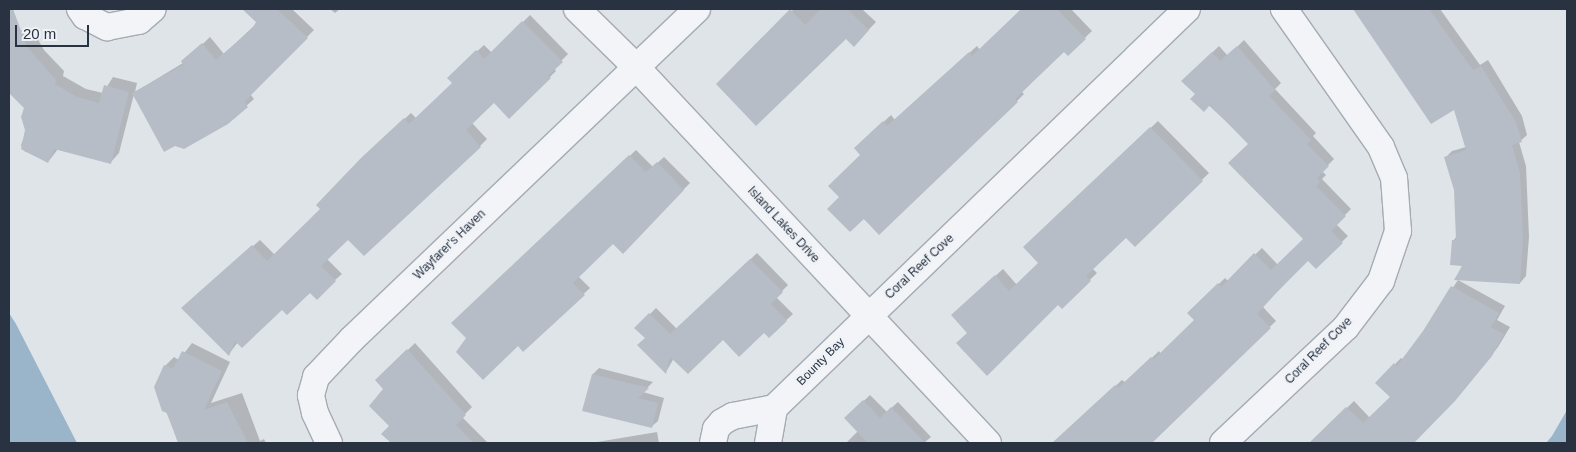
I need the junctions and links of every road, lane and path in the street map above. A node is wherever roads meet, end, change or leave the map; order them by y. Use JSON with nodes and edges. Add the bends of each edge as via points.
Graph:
{"nodes":[{"id":1,"x":80,"y":9,"type":"edge"},
{"id":2,"x":153,"y":9,"type":"edge"},
{"id":3,"x":577,"y":9,"type":"edge"},
{"id":4,"x":697,"y":9,"type":"edge"},
{"id":5,"x":1187,"y":9,"type":"edge"},
{"id":6,"x":1284,"y":9,"type":"edge"},
{"id":7,"x":636,"y":67,"type":"junction"},
{"id":8,"x":867,"y":315,"type":"junction"},
{"id":9,"x":774,"y":408,"type":"junction"},
{"id":10,"x":329,"y":443,"type":"edge"},
{"id":11,"x":713,"y":443,"type":"edge"},
{"id":12,"x":768,"y":443,"type":"edge"},
{"id":13,"x":988,"y":443,"type":"edge"},
{"id":14,"x":1223,"y":443,"type":"edge"}],
"edges":[{"from":1,"to":2,"type":"street","via":[[84,16],[107,27],[139,21]]},
{"from":3,"to":7,"type":"street","name":"Island Lakes Drive"},
{"from":4,"to":7,"type":"street","name":"Wayfarer's Haven"},
{"from":5,"to":8,"type":"street","name":"Coral Reef Cove","via":[[994,198]]},
{"from":6,"to":14,"type":"street","name":"Coral Reef Cove","via":[[1381,147],[1394,178],[1398,231],[1381,281],[1346,327]]},
{"from":7,"to":8,"type":"street","name":"Island Lakes Drive"},
{"from":7,"to":10,"type":"street","name":"Wayfarer's Haven","via":[[316,377],[311,395]]},
{"from":8,"to":9,"type":"street","name":"Bounty Bay"},
{"from":8,"to":13,"type":"street","name":"Island Lakes Drive"},
{"from":9,"to":11,"type":"street","via":[[732,416],[716,429]]},
{"from":9,"to":12,"type":"street"}]}
